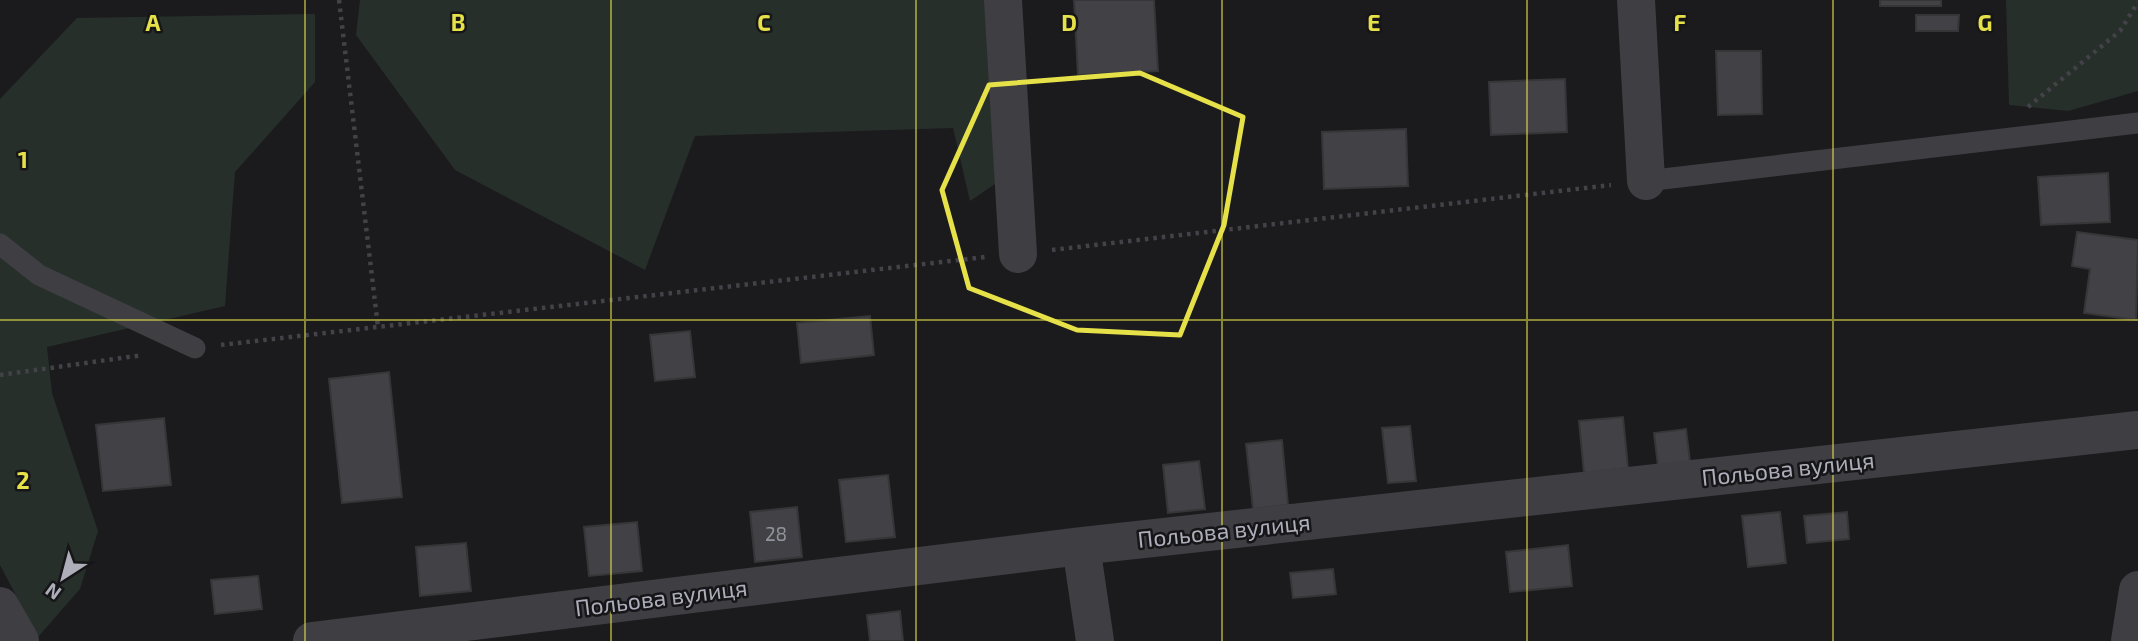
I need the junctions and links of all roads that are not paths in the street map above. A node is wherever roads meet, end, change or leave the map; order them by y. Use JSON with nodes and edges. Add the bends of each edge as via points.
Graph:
{"nodes":[{"id":1,"x":1003,"y":0,"type":"edge"},
{"id":2,"x":1636,"y":0,"type":"edge"},
{"id":3,"x":2138,"y":123,"type":"edge"},
{"id":4,"x":1646,"y":181,"type":"joint"},
{"id":5,"x":0,"y":244,"type":"edge"},
{"id":6,"x":1018,"y":254,"type":"road end"},
{"id":7,"x":195,"y":348,"type":"road end"},
{"id":8,"x":2138,"y":430,"type":"edge"},
{"id":9,"x":1081,"y":546,"type":"junction"},
{"id":10,"x":2138,"y":590,"type":"edge"},
{"id":11,"x":0,"y":606,"type":"edge"},
{"id":12,"x":20,"y":641,"type":"edge"},
{"id":13,"x":312,"y":641,"type":"edge"},
{"id":14,"x":1096,"y":641,"type":"edge"},
{"id":15,"x":2130,"y":641,"type":"edge"}],
"edges":[{"from":1,"to":6,"type":"street"},
{"from":2,"to":4,"type":"street"},
{"from":3,"to":4,"type":"lane"},
{"from":5,"to":7,"type":"lane","via":[[39,275]]},
{"from":8,"to":9,"type":"street","name":"Польова вулиця"},
{"from":9,"to":13,"type":"street","name":"Польова вулиця"},
{"from":9,"to":14,"type":"street"},
{"from":10,"to":15,"type":"street"},
{"from":11,"to":12,"type":"street"}]}
